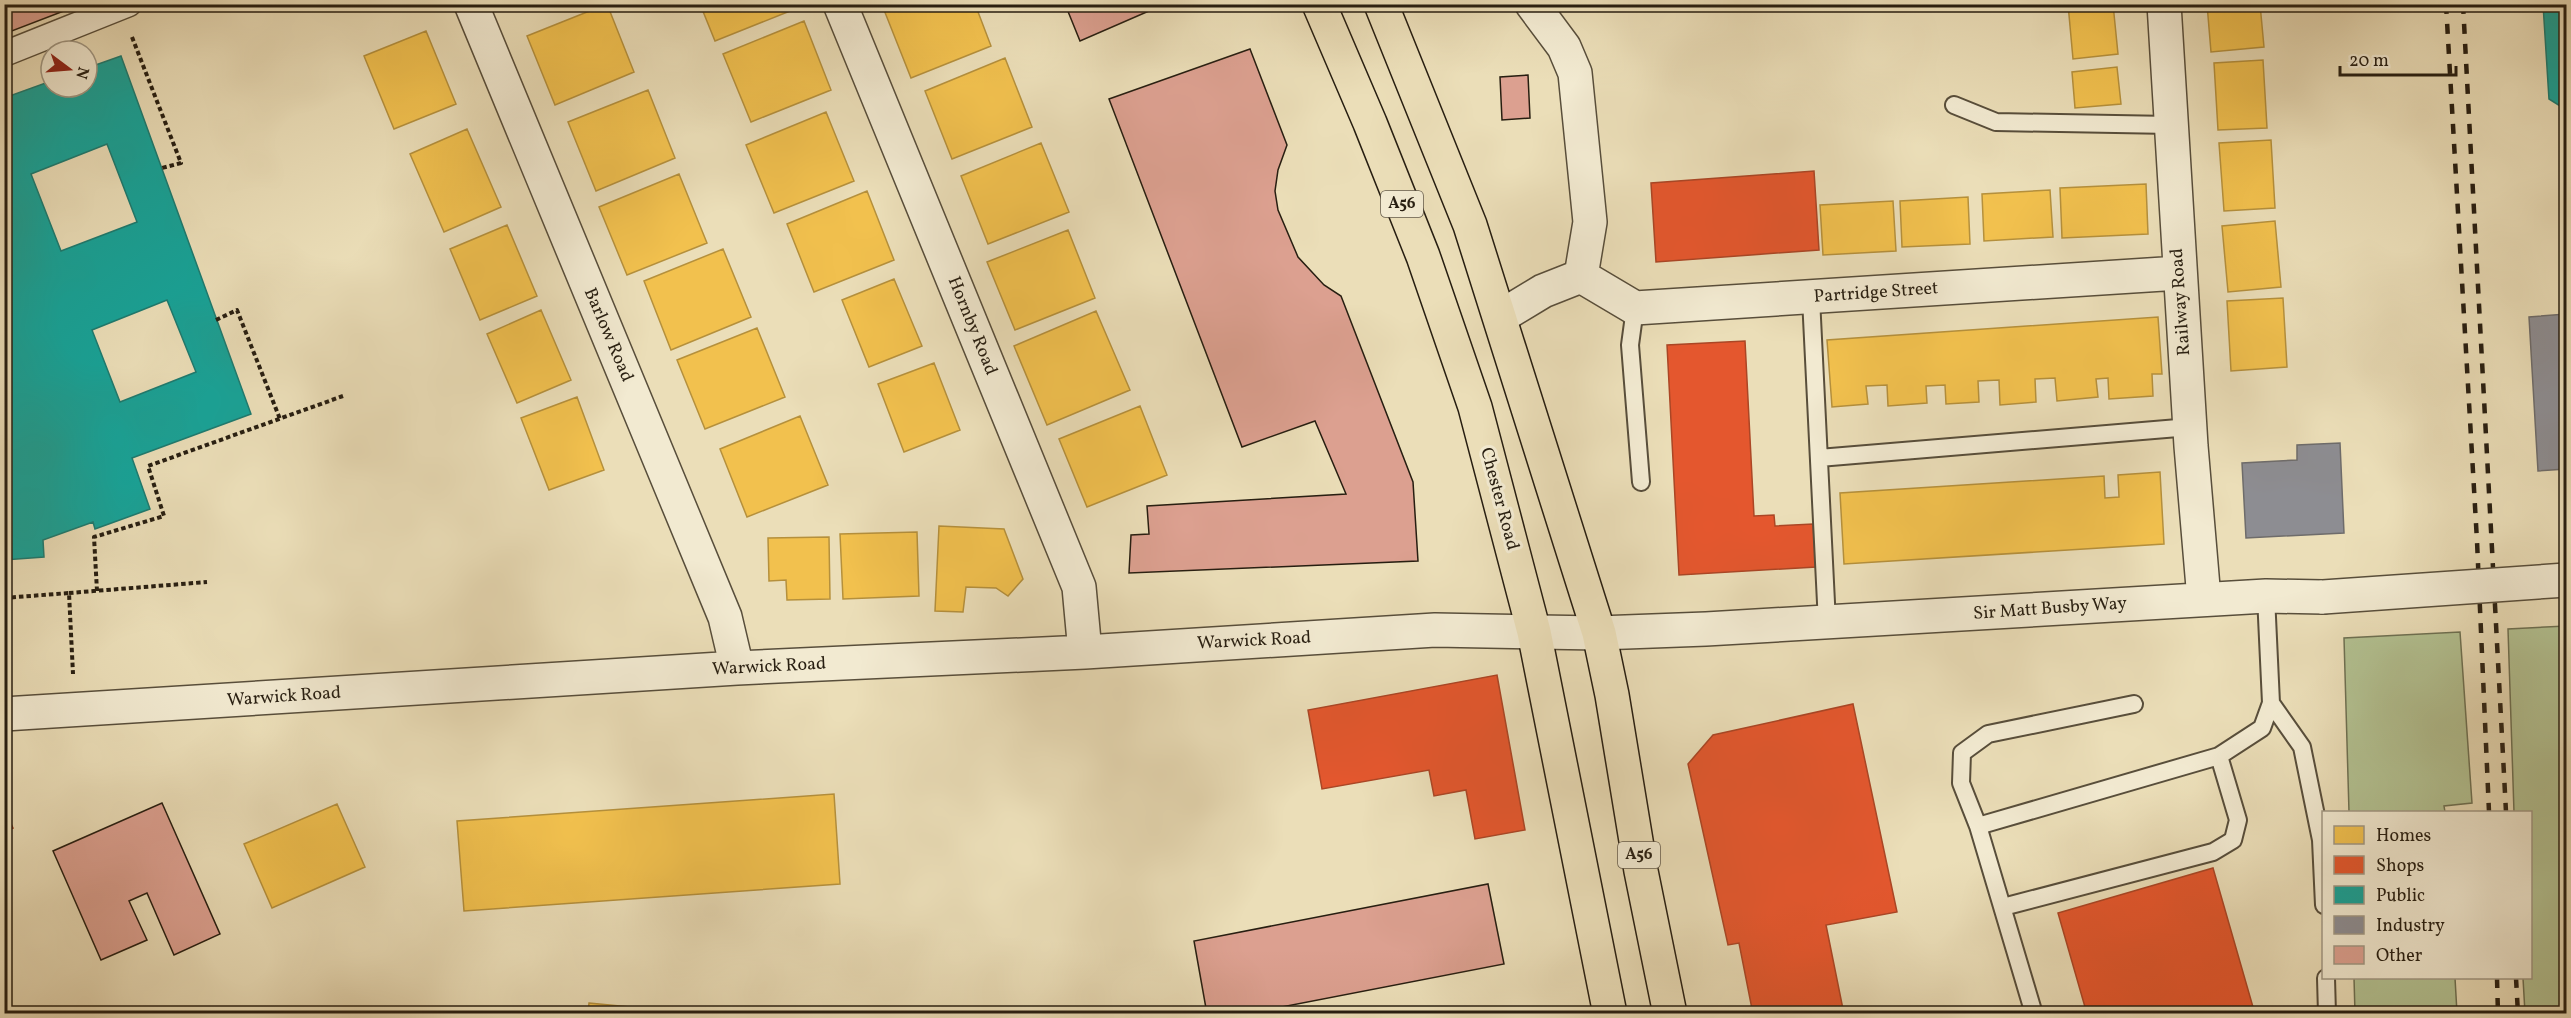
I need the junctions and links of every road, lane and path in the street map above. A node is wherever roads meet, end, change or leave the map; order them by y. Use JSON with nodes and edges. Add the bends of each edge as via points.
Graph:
{"nodes":[{"id":1,"x":471,"y":4,"type":"edge"},
{"id":2,"x":840,"y":4,"type":"edge"},
{"id":3,"x":1319,"y":4,"type":"edge"},
{"id":4,"x":1381,"y":4,"type":"edge"},
{"id":5,"x":2164,"y":4,"type":"edge"},
{"id":6,"x":125,"y":6,"type":"edge"},
{"id":7,"x":1547,"y":11,"type":"edge"},
{"id":8,"x":4,"y":54,"type":"edge"},
{"id":9,"x":1953,"y":105,"type":"dead end"},
{"id":10,"x":2171,"y":125,"type":"junction"},
{"id":11,"x":162,"y":168,"type":"dead end"},
{"id":12,"x":2179,"y":273,"type":"junction"},
{"id":13,"x":1581,"y":276,"type":"junction"},
{"id":14,"x":1811,"y":298,"type":"junction"},
{"id":15,"x":1635,"y":308,"type":"junction"},
{"id":16,"x":1500,"y":317,"type":"junction"},
{"id":17,"x":216,"y":320,"type":"dead end"},
{"id":18,"x":343,"y":396,"type":"dead end"},
{"id":19,"x":280,"y":419,"type":"junction"},
{"id":20,"x":2190,"y":427,"type":"junction"},
{"id":21,"x":1820,"y":459,"type":"junction"},
{"id":22,"x":1641,"y":482,"type":"dead end"},
{"id":23,"x":2566,"y":580,"type":"edge"},
{"id":24,"x":207,"y":582,"type":"dead end"},
{"id":25,"x":97,"y":591,"type":"junction"},
{"id":26,"x":69,"y":593,"type":"junction"},
{"id":27,"x":2266,"y":596,"type":"junction"},
{"id":28,"x":4,"y":598,"type":"edge"},
{"id":29,"x":2204,"y":599,"type":"junction"},
{"id":30,"x":1827,"y":623,"type":"junction"},
{"id":31,"x":1534,"y":632,"type":"junction"},
{"id":32,"x":1599,"y":633,"type":"junction"},
{"id":33,"x":1085,"y":652,"type":"junction"},
{"id":34,"x":737,"y":668,"type":"junction"},
{"id":35,"x":2271,"y":703,"type":"junction"},
{"id":36,"x":2134,"y":704,"type":"dead end"},
{"id":37,"x":75,"y":710,"type":"junction"},
{"id":38,"x":4,"y":714,"type":"edge"},
{"id":39,"x":2219,"y":756,"type":"junction"},
{"id":40,"x":1978,"y":826,"type":"junction"},
{"id":41,"x":2322,"y":862,"type":"edge"},
{"id":42,"x":2003,"y":907,"type":"junction"},
{"id":43,"x":2326,"y":979,"type":"edge"},
{"id":44,"x":1611,"y":1014,"type":"edge"},
{"id":45,"x":1670,"y":1014,"type":"edge"},
{"id":46,"x":2034,"y":1014,"type":"edge"},
{"id":47,"x":2327,"y":1014,"type":"edge"}],
"edges":[{"from":1,"to":34,"type":"street","name":"Barlow Road","via":[[725,617]]},
{"from":2,"to":33,"type":"street","name":"Hornby Road","via":[[1079,587]]},
{"from":3,"to":31,"type":"highway","name":"Chester Road","number":"A56","via":[[1423,256],[1475,406]]},
{"from":4,"to":16,"type":"highway","number":"A56","via":[[1470,225]]},
{"from":5,"to":10,"type":"street","name":"Railway Road"},
{"from":6,"to":8,"type":"street"},
{"from":6,"to":11,"type":"path","via":[[181,163]]},
{"from":7,"to":13,"type":"street","via":[[1575,73],[1590,222]]},
{"from":9,"to":10,"type":"lane","via":[[1996,122]]},
{"from":10,"to":12,"type":"street","name":"Railway Road"},
{"from":12,"to":14,"type":"street","name":"Partridge Street"},
{"from":12,"to":20,"type":"street","name":"Railway Road"},
{"from":13,"to":15,"type":"street"},
{"from":13,"to":16,"type":"street","via":[[1542,291]]},
{"from":14,"to":15,"type":"street","name":"Partridge Street"},
{"from":14,"to":21,"type":"lane"},
{"from":15,"to":22,"type":"lane","via":[[1630,345]]},
{"from":16,"to":32,"type":"highway","number":"A56"},
{"from":17,"to":19,"type":"path","via":[[237,310]]},
{"from":18,"to":19,"type":"path"},
{"from":19,"to":25,"type":"path","via":[[148,466],[164,516],[94,537]]},
{"from":20,"to":21,"type":"lane"},
{"from":20,"to":29,"type":"street","name":"Railway Road"},
{"from":21,"to":30,"type":"lane"},
{"from":23,"to":27,"type":"street","name":"Sir Matt Busby Way","bridge":true,"via":[[2322,597]]},
{"from":24,"to":25,"type":"path"},
{"from":25,"to":26,"type":"path"},
{"from":26,"to":28,"type":"path"},
{"from":26,"to":37,"type":"path"},
{"from":27,"to":29,"type":"street","name":"Sir Matt Busby Way"},
{"from":27,"to":35,"type":"lane"},
{"from":29,"to":30,"type":"street","name":"Sir Matt Busby Way"},
{"from":30,"to":32,"type":"street","name":"Sir Matt Busby Way"},
{"from":31,"to":32,"type":"street","name":"Sir Matt Busby Way"},
{"from":31,"to":33,"type":"street","name":"Warwick Road","via":[[1435,630]]},
{"from":31,"to":44,"type":"highway","name":"Chester Road","number":"A56"},
{"from":32,"to":45,"type":"highway","number":"A56"},
{"from":33,"to":34,"type":"street","name":"Warwick Road"},
{"from":34,"to":37,"type":"street","name":"Warwick Road"},
{"from":35,"to":39,"type":"lane","via":[[2262,728]]},
{"from":35,"to":41,"type":"lane","via":[[2302,747]]},
{"from":36,"to":40,"type":"lane","via":[[1988,734],[1962,753],[1961,783]]},
{"from":37,"to":38,"type":"street","name":"Warwick Road"},
{"from":39,"to":40,"type":"lane"},
{"from":39,"to":42,"type":"lane","via":[[2238,820],[2234,840],[2213,852]]},
{"from":40,"to":42,"type":"lane"},
{"from":42,"to":46,"type":"lane"},
{"from":43,"to":47,"type":"lane"}]}
